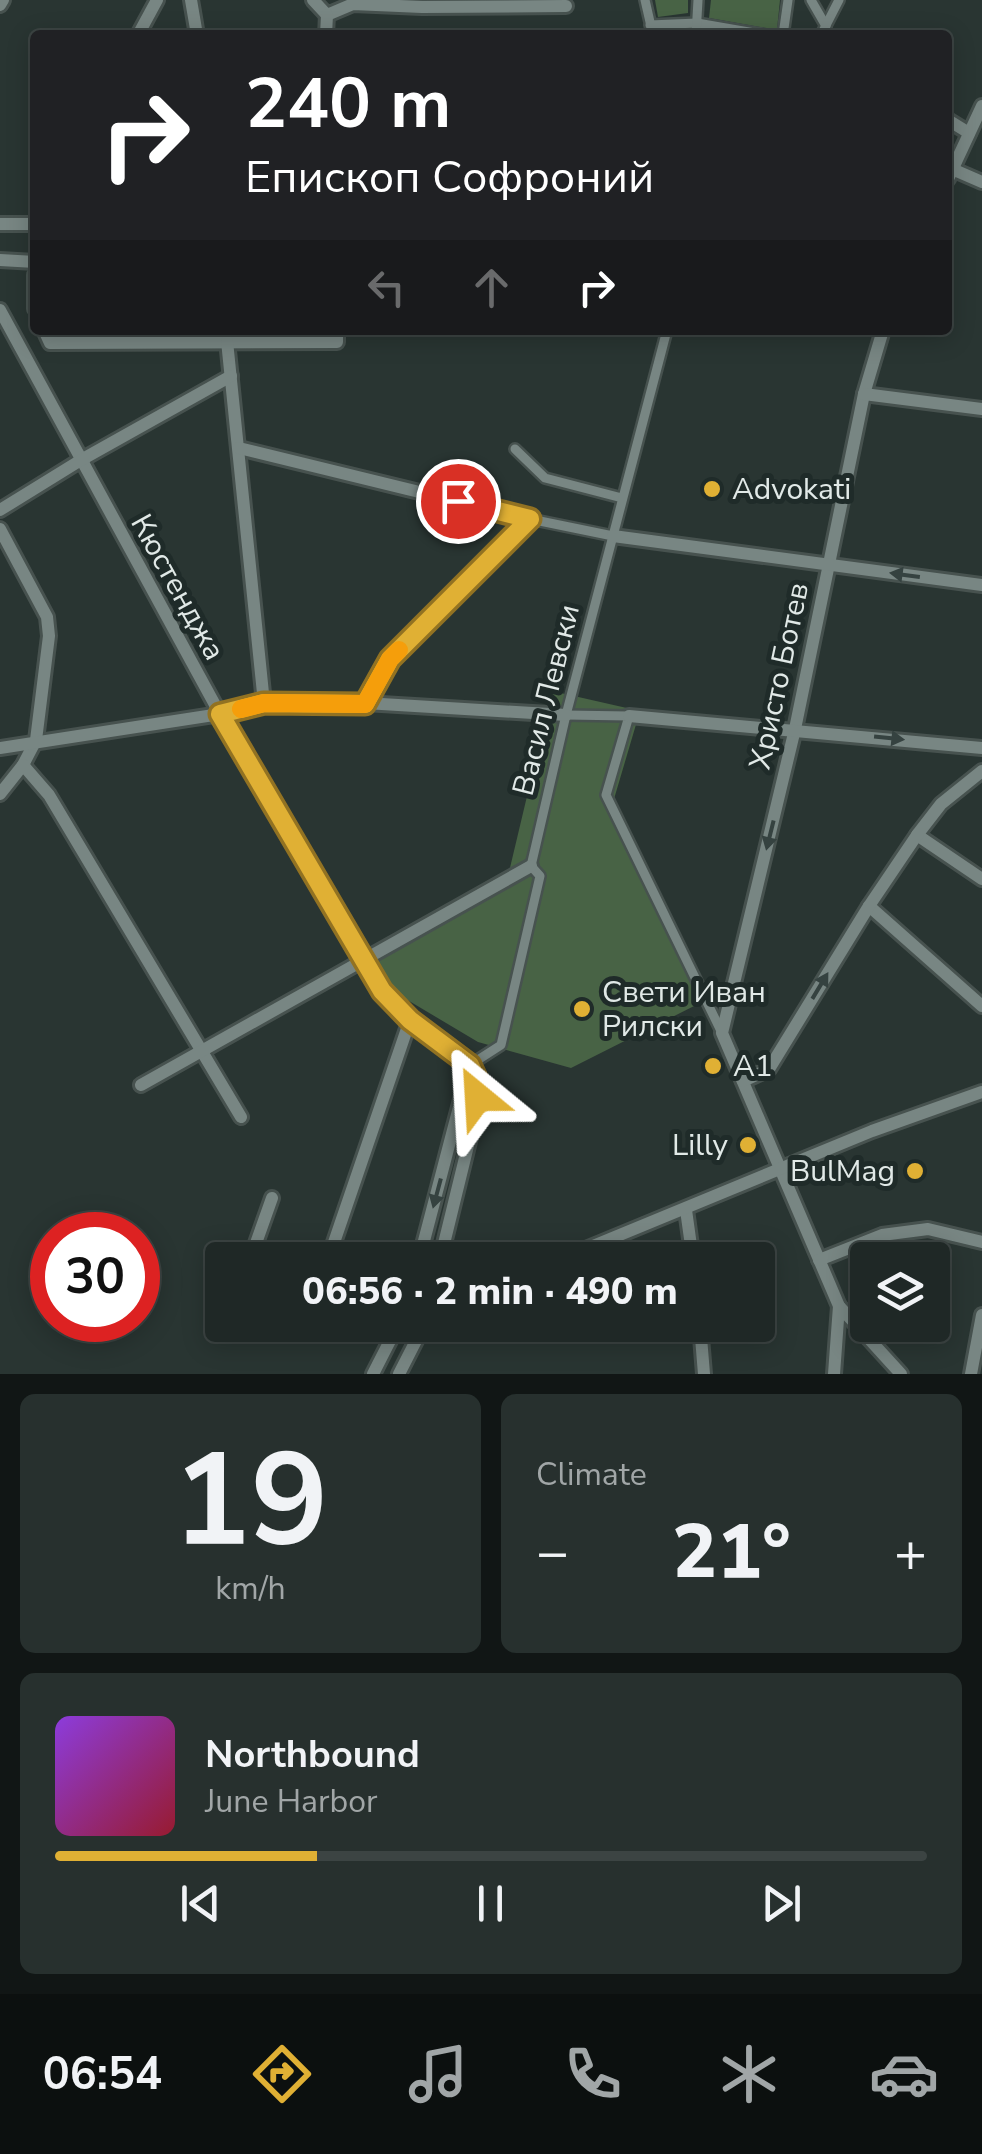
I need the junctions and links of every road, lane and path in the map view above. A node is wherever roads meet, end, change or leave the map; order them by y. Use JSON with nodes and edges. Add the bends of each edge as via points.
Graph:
{"nodes":[{"id":1,"x":158,"y":0,"type":"edge"},
{"id":2,"x":191,"y":0,"type":"edge"},
{"id":3,"x":313,"y":0,"type":"edge"},
{"id":4,"x":645,"y":0,"type":"edge"},
{"id":5,"x":698,"y":0,"type":"edge"},
{"id":6,"x":788,"y":0,"type":"edge"},
{"id":7,"x":811,"y":0,"type":"edge"},
{"id":8,"x":838,"y":0,"type":"edge"},
{"id":9,"x":355,"y":2,"type":"edge"},
{"id":10,"x":566,"y":6,"type":"dead end"},
{"id":11,"x":327,"y":15,"type":"junction"},
{"id":12,"x":697,"y":23,"type":"junction"},
{"id":13,"x":141,"y":30,"type":"edge"},
{"id":14,"x":196,"y":30,"type":"edge"},
{"id":15,"x":326,"y":30,"type":"edge"},
{"id":16,"x":652,"y":30,"type":"edge"},
{"id":17,"x":696,"y":30,"type":"edge"},
{"id":18,"x":737,"y":30,"type":"edge"},
{"id":19,"x":784,"y":30,"type":"edge"},
{"id":20,"x":824,"y":30,"type":"edge"},
{"id":21,"x":981,"y":108,"type":"edge"},
{"id":22,"x":952,"y":122,"type":"edge"},
{"id":23,"x":969,"y":133,"type":"junction"},
{"id":24,"x":952,"y":170,"type":"edge"},
{"id":25,"x":952,"y":174,"type":"edge"},
{"id":26,"x":982,"y":182,"type":"edge"},
{"id":27,"x":0,"y":224,"type":"edge"},
{"id":28,"x":30,"y":224,"type":"edge"},
{"id":29,"x":0,"y":260,"type":"edge"},
{"id":30,"x":30,"y":262,"type":"edge"},
{"id":31,"x":0,"y":310,"type":"edge"},
{"id":32,"x":46,"y":335,"type":"edge"},
{"id":33,"x":337,"y":335,"type":"edge"},
{"id":34,"x":665,"y":335,"type":"edge"},
{"id":35,"x":882,"y":335,"type":"edge"},
{"id":36,"x":228,"y":342,"type":"junction"},
{"id":37,"x":231,"y":376,"type":"junction"},
{"id":38,"x":864,"y":394,"type":"junction"},
{"id":39,"x":982,"y":409,"type":"edge"},
{"id":40,"x":239,"y":448,"type":"junction"},
{"id":41,"x":514,"y":449,"type":"dead end"},
{"id":42,"x":81,"y":460,"type":"junction"},
{"id":43,"x":622,"y":498,"type":"junction"},
{"id":44,"x":0,"y":510,"type":"edge"},
{"id":45,"x":530,"y":519,"type":"junction"},
{"id":46,"x":0,"y":529,"type":"edge"},
{"id":47,"x":613,"y":536,"type":"junction"},
{"id":48,"x":828,"y":565,"type":"junction"},
{"id":49,"x":982,"y":585,"type":"edge"},
{"id":50,"x":264,"y":703,"type":"junction"},
{"id":51,"x":365,"y":704,"type":"junction"},
{"id":52,"x":220,"y":714,"type":"junction"},
{"id":53,"x":566,"y":715,"type":"junction"},
{"id":54,"x":629,"y":716,"type":"junction"},
{"id":55,"x":795,"y":729,"type":"junction"},
{"id":56,"x":36,"y":740,"type":"junction"},
{"id":57,"x":0,"y":748,"type":"edge"},
{"id":58,"x":982,"y":748,"type":"edge"},
{"id":59,"x":23,"y":765,"type":"junction"},
{"id":60,"x":982,"y":771,"type":"edge"},
{"id":61,"x":0,"y":794,"type":"edge"},
{"id":62,"x":918,"y":835,"type":"junction"},
{"id":63,"x":531,"y":866,"type":"junction"},
{"id":64,"x":982,"y":878,"type":"edge"},
{"id":65,"x":870,"y":906,"type":"junction"},
{"id":66,"x":361,"y":961,"type":"junction"},
{"id":67,"x":982,"y":1006,"type":"edge"},
{"id":68,"x":410,"y":1020,"type":"junction"},
{"id":69,"x":722,"y":1033,"type":"junction"},
{"id":70,"x":202,"y":1048,"type":"junction"},
{"id":71,"x":470,"y":1065,"type":"junction"},
{"id":72,"x":743,"y":1081,"type":"junction"},
{"id":73,"x":141,"y":1086,"type":"dead end"},
{"id":74,"x":982,"y":1092,"type":"edge"},
{"id":75,"x":240,"y":1117,"type":"dead end"},
{"id":76,"x":780,"y":1170,"type":"junction"},
{"id":77,"x":272,"y":1198,"type":"dead end"},
{"id":78,"x":686,"y":1210,"type":"junction"},
{"id":79,"x":256,"y":1242,"type":"edge"},
{"id":80,"x":334,"y":1242,"type":"edge"},
{"id":81,"x":424,"y":1242,"type":"edge"},
{"id":82,"x":444,"y":1242,"type":"edge"},
{"id":83,"x":605,"y":1242,"type":"edge"},
{"id":84,"x":690,"y":1242,"type":"edge"},
{"id":85,"x":982,"y":1242,"type":"edge"},
{"id":86,"x":819,"y":1260,"type":"junction"},
{"id":87,"x":839,"y":1306,"type":"junction"},
{"id":88,"x":982,"y":1315,"type":"edge"},
{"id":89,"x":389,"y":1342,"type":"edge"},
{"id":90,"x":415,"y":1342,"type":"edge"},
{"id":91,"x":701,"y":1342,"type":"edge"},
{"id":92,"x":373,"y":1374,"type":"edge"},
{"id":93,"x":399,"y":1374,"type":"edge"},
{"id":94,"x":704,"y":1374,"type":"edge"},
{"id":95,"x":834,"y":1374,"type":"edge"},
{"id":96,"x":901,"y":1374,"type":"edge"},
{"id":97,"x":971,"y":1374,"type":"edge"}],
"edges":[{"from":1,"to":13,"type":"street"},
{"from":2,"to":14,"type":"street"},
{"from":3,"to":11,"type":"street"},
{"from":4,"to":16,"type":"street"},
{"from":5,"to":12,"type":"street"},
{"from":6,"to":19,"type":"street"},
{"from":7,"to":20,"type":"street"},
{"from":8,"to":20,"type":"street"},
{"from":9,"to":10,"type":"street"},
{"from":9,"to":11,"type":"street"},
{"from":11,"to":15,"type":"street"},
{"from":12,"to":16,"type":"street"},
{"from":12,"to":17,"type":"street"},
{"from":12,"to":18,"type":"street"},
{"from":21,"to":23,"type":"street"},
{"from":22,"to":23,"type":"street"},
{"from":23,"to":24,"type":"street"},
{"from":25,"to":26,"type":"street"},
{"from":27,"to":28,"type":"street"},
{"from":29,"to":30,"type":"street"},
{"from":31,"to":42,"type":"street","name":"Кюстенджа"},
{"from":32,"to":36,"type":"street","via":[[50,344]]},
{"from":33,"to":36,"type":"street","via":[[337,342]]},
{"from":34,"to":43,"type":"street","name":"Васил Левски"},
{"from":35,"to":38,"type":"street","name":"Христо Ботев"},
{"from":36,"to":37,"type":"street"},
{"from":37,"to":40,"type":"street"},
{"from":37,"to":42,"type":"street"},
{"from":38,"to":39,"type":"street"},
{"from":38,"to":48,"type":"street","name":"Христо Ботев"},
{"from":40,"to":45,"type":"street"},
{"from":40,"to":50,"type":"street"},
{"from":41,"to":43,"type":"street","via":[[546,478]]},
{"from":42,"to":44,"type":"street"},
{"from":42,"to":52,"type":"street","name":"Кюстенджа"},
{"from":43,"to":47,"type":"street","name":"Васил Левски"},
{"from":45,"to":47,"type":"street"},
{"from":45,"to":51,"type":"street","via":[[390,659]]},
{"from":46,"to":56,"type":"street","via":[[47,617]]},
{"from":47,"to":48,"type":"street"},
{"from":47,"to":53,"type":"street","name":"Васил Левски"},
{"from":49,"to":48,"type":"street","one_way":true},
{"from":48,"to":55,"type":"street","name":"Христо Ботев"},
{"from":50,"to":51,"type":"street"},
{"from":50,"to":52,"type":"street"},
{"from":51,"to":53,"type":"street"},
{"from":52,"to":56,"type":"street"},
{"from":52,"to":66,"type":"street","name":"Кюстенджа"},
{"from":53,"to":54,"type":"street"},
{"from":53,"to":63,"type":"street","name":"Васил Левски"},
{"from":54,"to":55,"type":"street"},
{"from":54,"to":69,"type":"street","via":[[606,796]]},
{"from":55,"to":58,"type":"street","one_way":true},
{"from":55,"to":69,"type":"street","name":"Христо Ботев","one_way":true},
{"from":56,"to":57,"type":"street"},
{"from":56,"to":59,"type":"street"},
{"from":59,"to":61,"type":"street"},
{"from":59,"to":70,"type":"street","via":[[49,795]]},
{"from":60,"to":62,"type":"street","via":[[941,804]]},
{"from":62,"to":64,"type":"street"},
{"from":62,"to":65,"type":"street"},
{"from":63,"to":66,"type":"street"},
{"from":63,"to":71,"type":"street","name":"Васил Левски","via":[[540,876],[500,1045]]},
{"from":65,"to":67,"type":"street"},
{"from":72,"to":65,"type":"street","one_way":true,"via":[[769,1070]]},
{"from":66,"to":68,"type":"street","name":"Кюстенджа"},
{"from":66,"to":70,"type":"street"},
{"from":68,"to":71,"type":"street","name":"Кюстенджа"},
{"from":68,"to":80,"type":"street"},
{"from":69,"to":72,"type":"street"},
{"from":70,"to":73,"type":"street"},
{"from":70,"to":75,"type":"street"},
{"from":71,"to":81,"type":"street","one_way":true},
{"from":71,"to":82,"type":"street","via":[[477,1107]]},
{"from":72,"to":76,"type":"street"},
{"from":74,"to":76,"type":"street"},
{"from":76,"to":78,"type":"street"},
{"from":76,"to":86,"type":"street"},
{"from":77,"to":79,"type":"street"},
{"from":78,"to":83,"type":"street"},
{"from":78,"to":84,"type":"street"},
{"from":85,"to":86,"type":"street","via":[[928,1228],[882,1235]]},
{"from":86,"to":87,"type":"street"},
{"from":87,"to":95,"type":"street"},
{"from":87,"to":96,"type":"street"},
{"from":88,"to":97,"type":"street"},
{"from":89,"to":92,"type":"street"},
{"from":90,"to":93,"type":"street"},
{"from":91,"to":94,"type":"street"}]}
